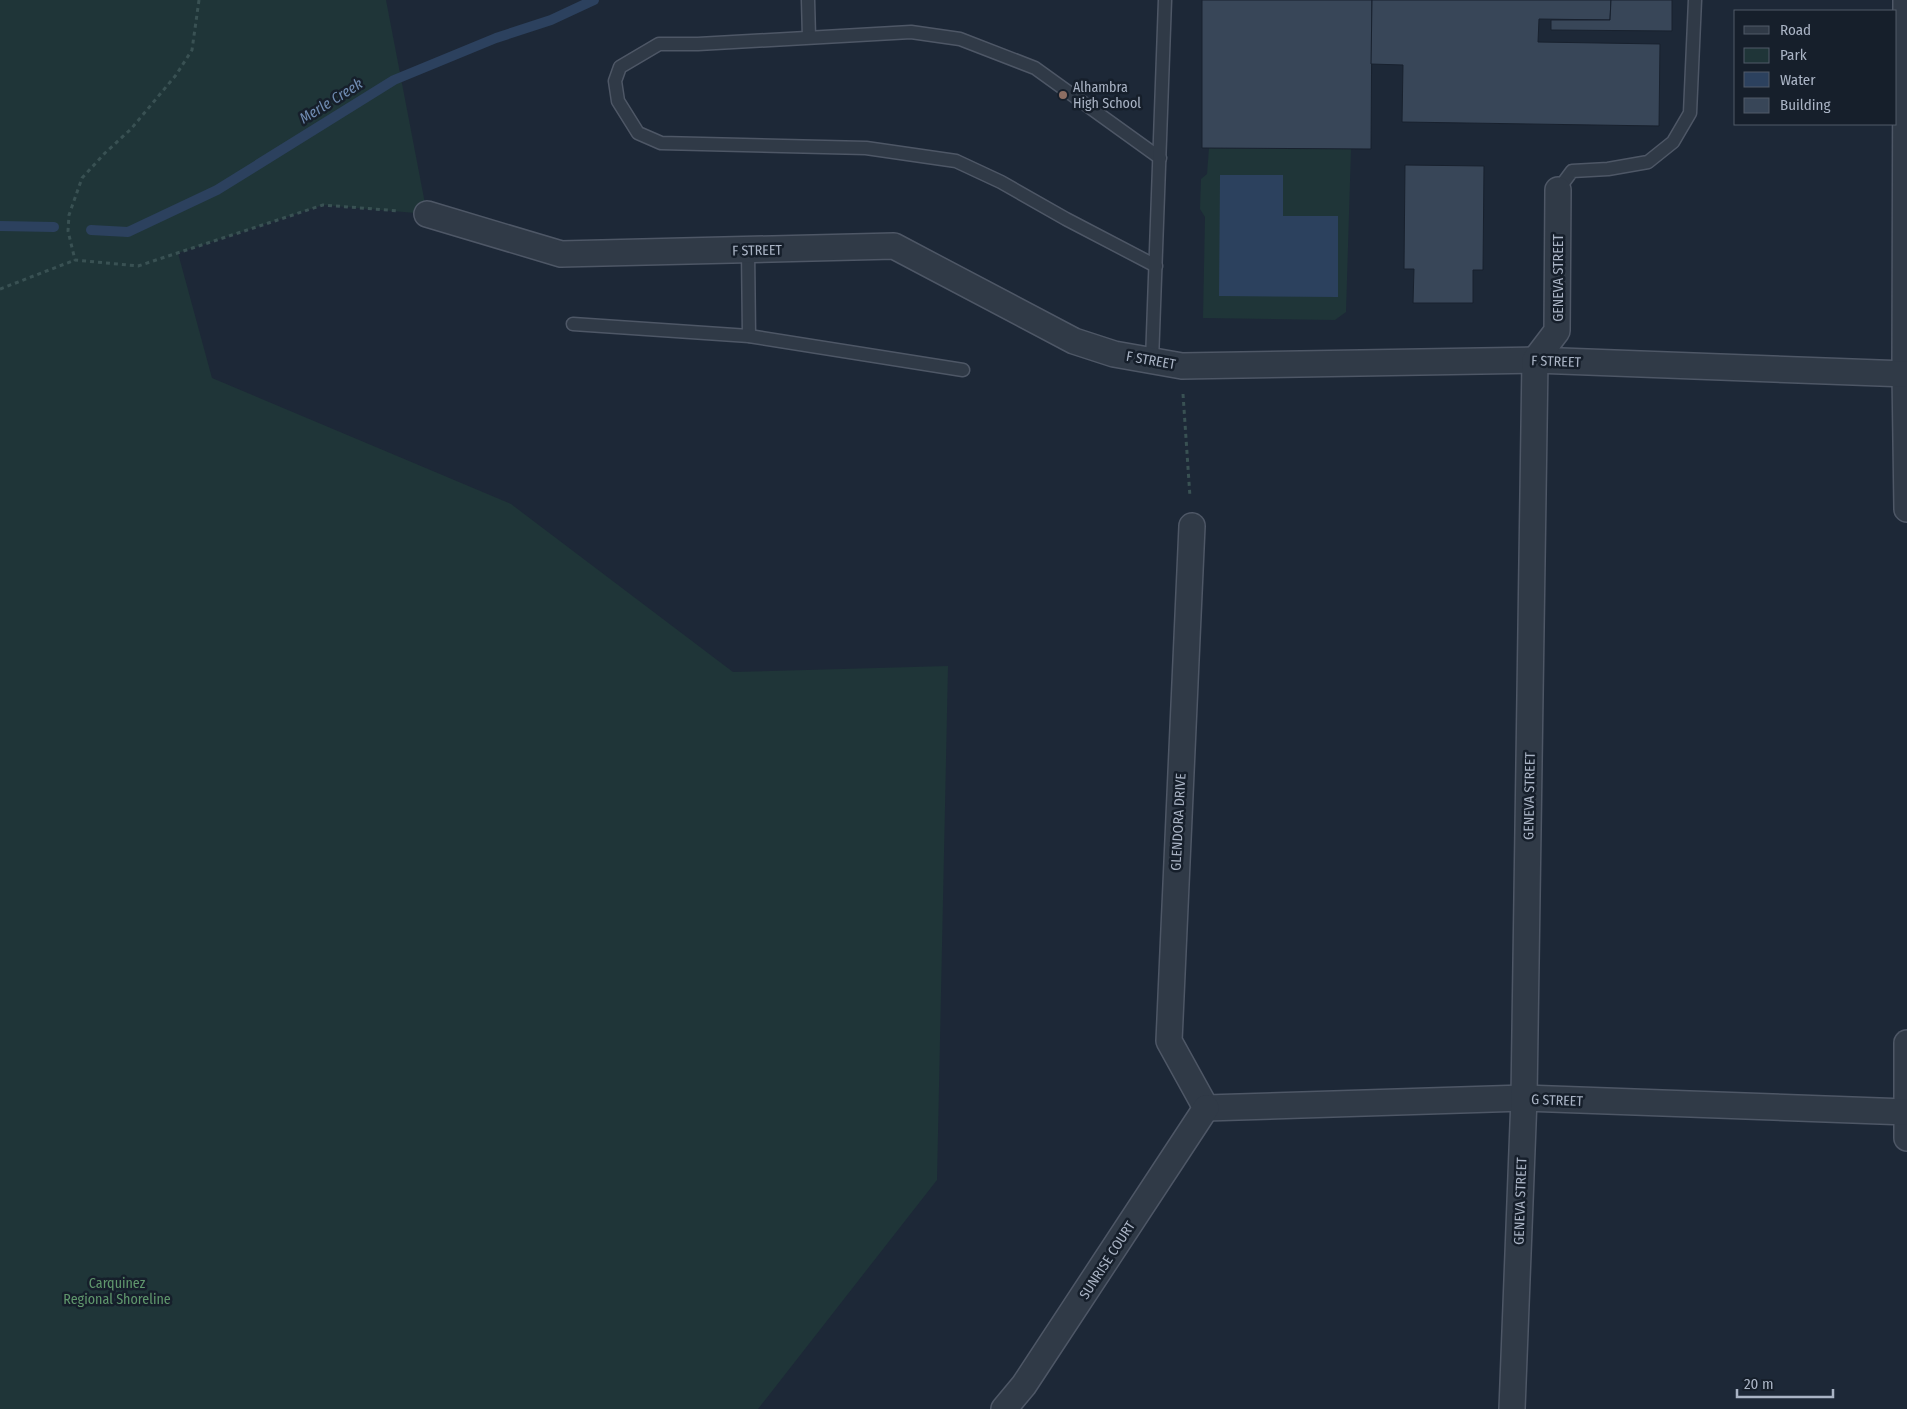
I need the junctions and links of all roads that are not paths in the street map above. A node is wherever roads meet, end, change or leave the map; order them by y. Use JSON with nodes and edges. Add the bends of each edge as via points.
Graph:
{"nodes":[{"id":1,"x":808,"y":0,"type":"edge"},
{"id":2,"x":1165,"y":0,"type":"edge"},
{"id":3,"x":1695,"y":0,"type":"edge"},
{"id":4,"x":1906,"y":0,"type":"edge"},
{"id":5,"x":809,"y":37,"type":"junction"},
{"id":6,"x":1160,"y":158,"type":"junction"},
{"id":7,"x":1558,"y":190,"type":"joint"},
{"id":8,"x":426,"y":214,"type":"road end"},
{"id":9,"x":748,"y":250,"type":"junction"},
{"id":10,"x":1156,"y":266,"type":"junction"},
{"id":11,"x":573,"y":324,"type":"dead end"},
{"id":12,"x":749,"y":336,"type":"junction"},
{"id":13,"x":1152,"y":360,"type":"junction"},
{"id":14,"x":1535,"y":360,"type":"junction"},
{"id":15,"x":963,"y":370,"type":"dead end"},
{"id":16,"x":1906,"y":374,"type":"edge"},
{"id":17,"x":1907,"y":509,"type":"edge"},
{"id":18,"x":1192,"y":526,"type":"road end"},
{"id":19,"x":1907,"y":1043,"type":"edge"},
{"id":20,"x":1524,"y":1098,"type":"junction"},
{"id":21,"x":1206,"y":1108,"type":"junction"},
{"id":22,"x":1907,"y":1112,"type":"edge"},
{"id":23,"x":1907,"y":1138,"type":"edge"},
{"id":24,"x":1004,"y":1409,"type":"edge"},
{"id":25,"x":1512,"y":1409,"type":"edge"}],
"edges":[{"from":1,"to":5,"type":"lane"},
{"from":2,"to":6,"type":"lane"},
{"from":3,"to":7,"type":"lane","via":[[1690,113],[1673,142],[1648,162],[1572,171]]},
{"from":4,"to":16,"type":"street"},
{"from":5,"to":6,"type":"lane","via":[[911,32],[960,39],[1035,68]]},
{"from":5,"to":10,"type":"lane","via":[[659,44],[620,67],[615,81],[618,101],[638,133],[661,143],[866,148],[956,161]]},
{"from":6,"to":10,"type":"lane"},
{"from":7,"to":14,"type":"street","name":"GENEVA STREET","via":[[1557,331]]},
{"from":8,"to":9,"type":"street","name":"F STREET","via":[[561,254]]},
{"from":9,"to":12,"type":"lane"},
{"from":9,"to":13,"type":"street","name":"F STREET","via":[[894,246],[1074,341],[1114,354]]},
{"from":10,"to":13,"type":"lane"},
{"from":11,"to":12,"type":"lane"},
{"from":12,"to":15,"type":"lane"},
{"from":13,"to":14,"type":"street","name":"F STREET","via":[[1182,366]]},
{"from":14,"to":16,"type":"street","name":"F STREET"},
{"from":14,"to":20,"type":"street","name":"GENEVA STREET"},
{"from":16,"to":17,"type":"street"},
{"from":18,"to":21,"type":"street","name":"GLENDORA DRIVE","via":[[1169,1041]]},
{"from":19,"to":22,"type":"street"},
{"from":20,"to":21,"type":"street","name":"G STREET"},
{"from":20,"to":22,"type":"street","name":"G STREET"},
{"from":20,"to":25,"type":"street","name":"GENEVA STREET"},
{"from":21,"to":24,"type":"street","name":"SUNRISE COURT","via":[[1024,1386]]},
{"from":22,"to":23,"type":"street"}]}
